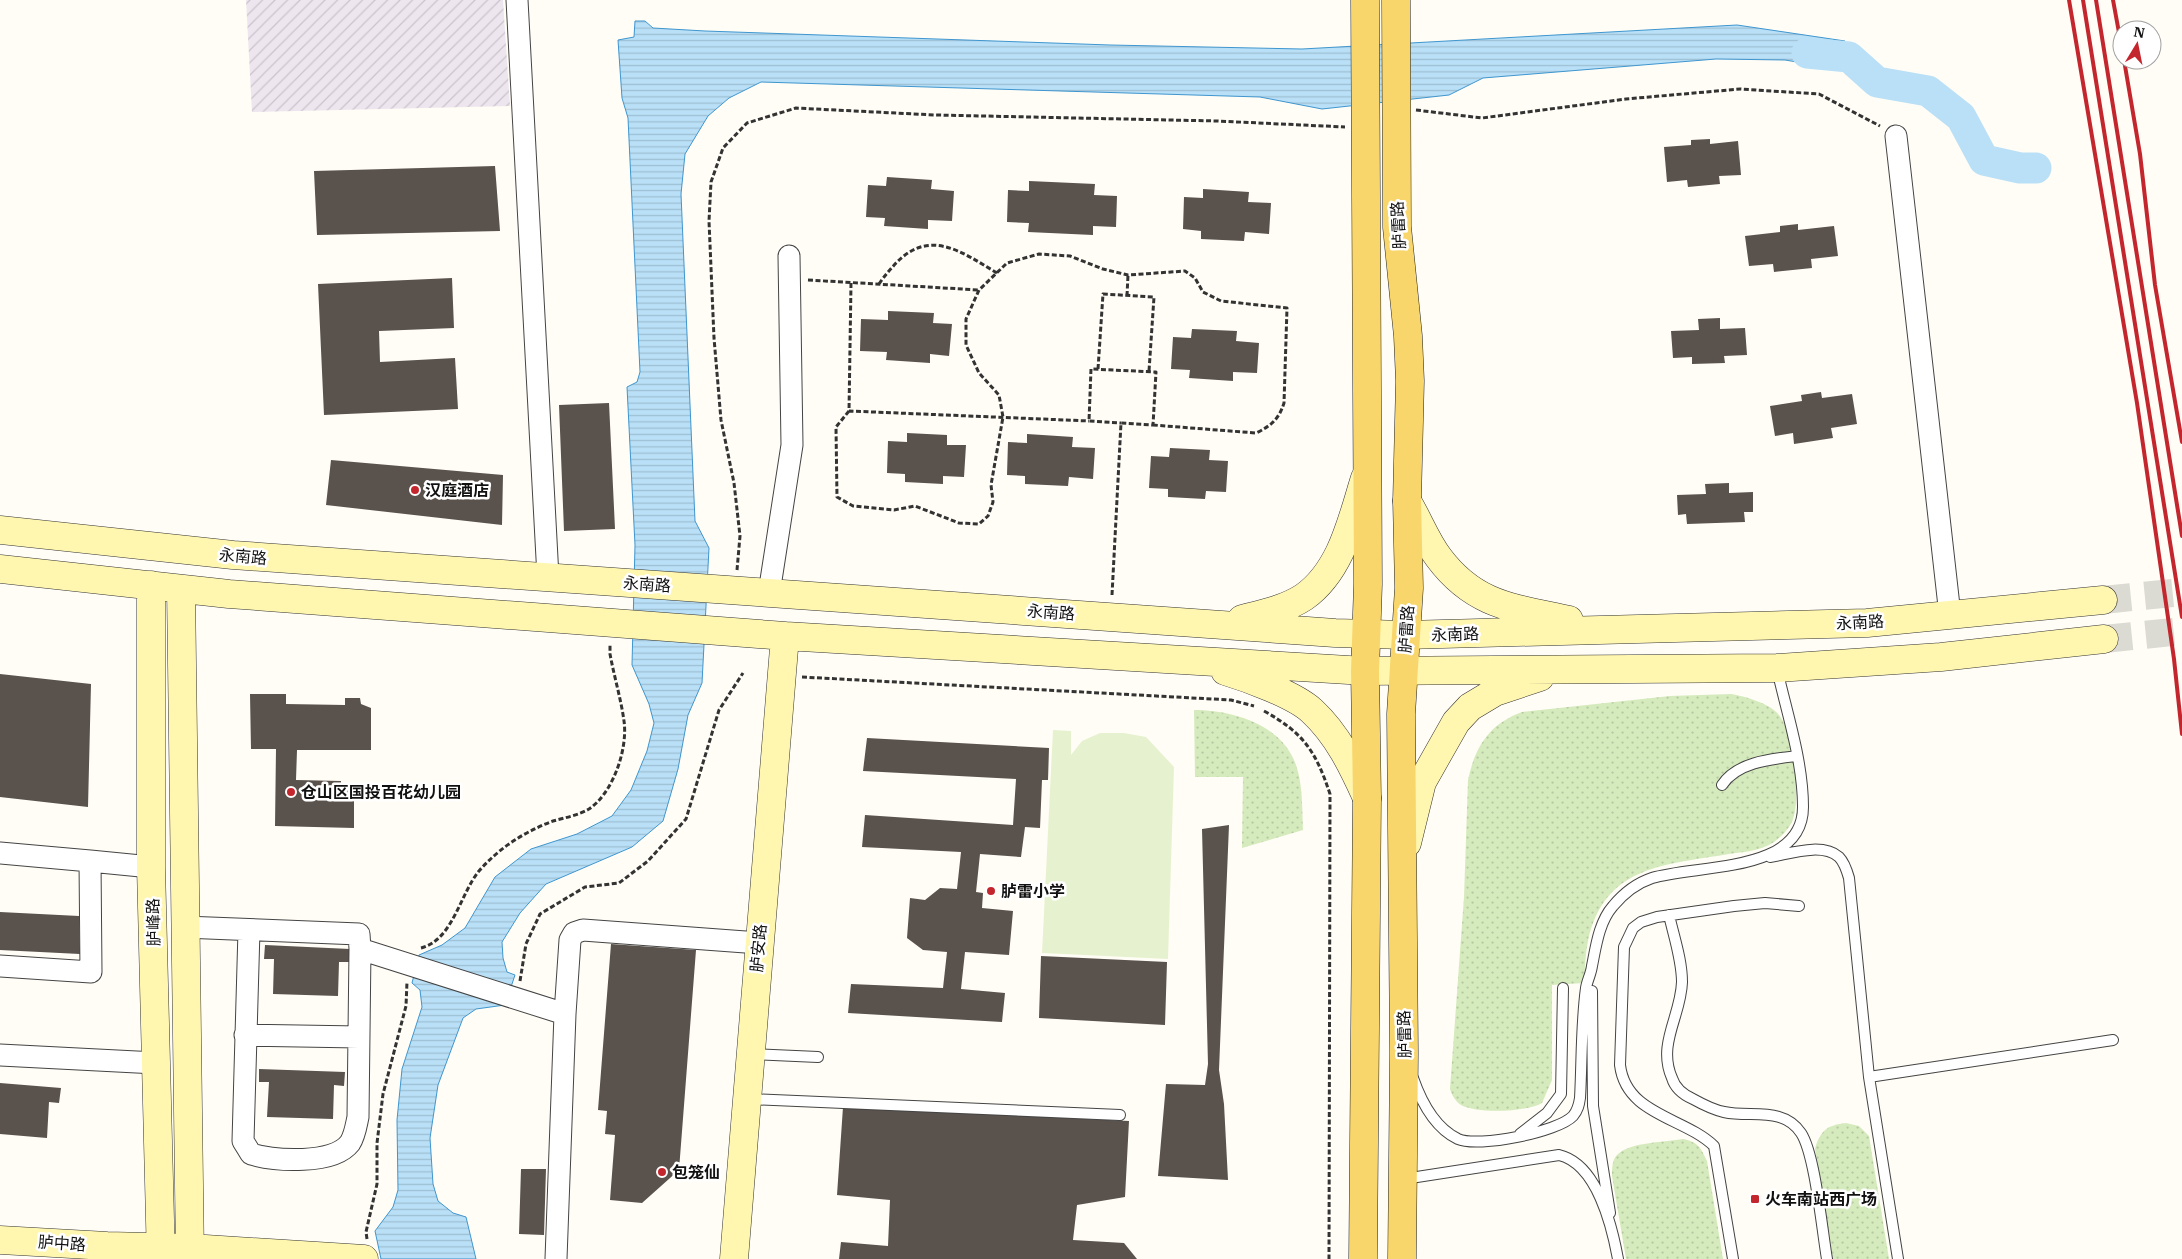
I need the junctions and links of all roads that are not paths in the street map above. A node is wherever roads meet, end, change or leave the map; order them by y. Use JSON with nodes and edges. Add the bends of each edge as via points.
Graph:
{"nodes":[{"id":1,"x":517,"y":0,"type":"edge"},
{"id":2,"x":1365,"y":0,"type":"edge"},
{"id":3,"x":1396,"y":0,"type":"edge"},
{"id":4,"x":1896,"y":136,"type":"road end"},
{"id":5,"x":789,"y":256,"type":"dead end"},
{"id":6,"x":1368,"y":470,"type":"junction"},
{"id":7,"x":1407,"y":501,"type":"junction"},
{"id":8,"x":0,"y":530,"type":"edge"},
{"id":9,"x":0,"y":569,"type":"edge"},
{"id":10,"x":548,"y":577,"type":"junction"},
{"id":11,"x":151,"y":585,"type":"junction"},
{"id":12,"x":181,"y":589,"type":"junction"},
{"id":13,"x":769,"y":592,"type":"junction"},
{"id":14,"x":2103,"y":600,"type":"tunnel mouth"},
{"id":15,"x":1950,"y":615,"type":"junction"},
{"id":16,"x":1221,"y":624,"type":"junction"},
{"id":17,"x":1609,"y":629,"type":"junction"},
{"id":18,"x":1366,"y":634,"type":"junction"},
{"id":19,"x":1405,"y":635,"type":"junction"},
{"id":20,"x":785,"y":636,"type":"junction"},
{"id":21,"x":2104,"y":639,"type":"tunnel mouth"},
{"id":22,"x":1190,"y":661,"type":"junction"},
{"id":23,"x":1777,"y":668,"type":"junction"},
{"id":24,"x":1570,"y":669,"type":"junction"},
{"id":25,"x":1365,"y":671,"type":"junction"},
{"id":26,"x":1404,"y":671,"type":"junction"},
{"id":27,"x":1797,"y":756,"type":"junction"},
{"id":28,"x":1722,"y":785,"type":"dead end"},
{"id":29,"x":1367,"y":798,"type":"junction"},
{"id":30,"x":0,"y":853,"type":"edge"},
{"id":31,"x":1755,"y":860,"type":"junction"},
{"id":32,"x":90,"y":861,"type":"junction"},
{"id":33,"x":152,"y":867,"type":"junction"},
{"id":34,"x":1401,"y":869,"type":"junction"},
{"id":35,"x":1799,"y":906,"type":"dead end"},
{"id":36,"x":1669,"y":915,"type":"junction"},
{"id":37,"x":184,"y":927,"type":"junction"},
{"id":38,"x":249,"y":930,"type":"junction"},
{"id":39,"x":759,"y":943,"type":"junction"},
{"id":40,"x":360,"y":949,"type":"junction"},
{"id":41,"x":0,"y":966,"type":"edge"},
{"id":42,"x":1591,"y":970,"type":"junction"},
{"id":43,"x":1563,"y":988,"type":"dead end"},
{"id":44,"x":565,"y":1014,"type":"junction"},
{"id":45,"x":245,"y":1035,"type":"junction"},
{"id":46,"x":359,"y":1036,"type":"junction"},
{"id":47,"x":2113,"y":1040,"type":"dead end"},
{"id":48,"x":750,"y":1054,"type":"junction"},
{"id":49,"x":1404,"y":1054,"type":"junction"},
{"id":50,"x":0,"y":1055,"type":"edge"},
{"id":51,"x":818,"y":1057,"type":"dead end"},
{"id":52,"x":156,"y":1064,"type":"junction"},
{"id":53,"x":1869,"y":1077,"type":"junction"},
{"id":54,"x":745,"y":1099,"type":"junction"},
{"id":55,"x":1120,"y":1115,"type":"dead end"},
{"id":56,"x":1517,"y":1136,"type":"junction"},
{"id":57,"x":1403,"y":1179,"type":"junction"},
{"id":58,"x":1613,"y":1233,"type":"junction"},
{"id":59,"x":0,"y":1240,"type":"edge"},
{"id":60,"x":734,"y":1247,"type":"edge"},
{"id":61,"x":161,"y":1253,"type":"edge"},
{"id":62,"x":190,"y":1253,"type":"edge"},
{"id":63,"x":364,"y":1259,"type":"edge"},
{"id":64,"x":556,"y":1259,"type":"edge"},
{"id":65,"x":717,"y":1259,"type":"edge"},
{"id":66,"x":1363,"y":1259,"type":"edge"},
{"id":67,"x":1402,"y":1259,"type":"edge"},
{"id":68,"x":1618,"y":1259,"type":"edge"},
{"id":69,"x":1733,"y":1259,"type":"edge"},
{"id":70,"x":1827,"y":1259,"type":"edge"},
{"id":71,"x":1898,"y":1259,"type":"edge"}],
"edges":[{"from":1,"to":10,"type":"street"},
{"from":2,"to":6,"type":"main road","name":"胪雷路"},
{"from":3,"to":7,"type":"main road","name":"胪雷路","via":[[1397,227],[1410,381]]},
{"from":4,"to":15,"type":"street"},
{"from":5,"to":13,"type":"street","via":[[792,445]]},
{"from":6,"to":16,"type":"main road","via":[[1345,542],[1320,580],[1304,597],[1272,611]]},
{"from":6,"to":18,"type":"main road","name":"胪雷路"},
{"from":7,"to":17,"type":"main road","via":[[1437,556],[1459,582],[1498,605]]},
{"from":7,"to":19,"type":"main road","name":"胪雷路","via":[[1409,588]]},
{"from":8,"to":10,"type":"main road","name":"永南路","via":[[233,556]]},
{"from":9,"to":11,"type":"main road"},
{"from":10,"to":13,"type":"main road","name":"永南路"},
{"from":11,"to":12,"type":"main road"},
{"from":11,"to":33,"type":"main road","name":"胪峰路"},
{"from":12,"to":20,"type":"main road"},
{"from":12,"to":37,"type":"main road","name":"胪峰路"},
{"from":13,"to":16,"type":"main road","name":"永南路"},
{"from":14,"to":15,"type":"main road","name":"永南路"},
{"from":15,"to":17,"type":"main road","name":"永南路","via":[[1867,623]]},
{"from":16,"to":18,"type":"main road","name":"永南路"},
{"from":17,"to":19,"type":"main road","name":"永南路"},
{"from":18,"to":19,"type":"main road","name":"永南路"},
{"from":18,"to":25,"type":"main road","name":"胪雷路"},
{"from":19,"to":26,"type":"main road","name":"胪雷路"},
{"from":20,"to":22,"type":"main road"},
{"from":20,"to":39,"type":"main road","name":"胪安路"},
{"from":21,"to":23,"type":"main road","via":[[1941,656]]},
{"from":22,"to":25,"type":"main road"},
{"from":22,"to":29,"type":"main road","via":[[1254,681],[1312,710],[1337,739]]},
{"from":23,"to":24,"type":"main road"},
{"from":23,"to":27,"type":"lane"},
{"from":24,"to":26,"type":"main road"},
{"from":24,"to":34,"type":"main road","via":[[1495,692],[1470,707],[1456,722],[1422,782]]},
{"from":25,"to":26,"type":"main road"},
{"from":25,"to":29,"type":"main road","name":"胪雷路"},
{"from":26,"to":34,"type":"main road","name":"胪雷路"},
{"from":27,"to":28,"type":"lane","via":[[1736,770]]},
{"from":27,"to":31,"type":"lane","via":[[1802,821],[1776,852]]},
{"from":29,"to":66,"type":"main road","name":"胪雷路"},
{"from":30,"to":32,"type":"street"},
{"from":31,"to":42,"type":"lane","via":[[1668,875],[1639,884],[1612,907],[1597,941]]},
{"from":31,"to":53,"type":"lane","via":[[1815,849],[1839,857],[1845,867],[1852,897]]},
{"from":32,"to":33,"type":"street"},
{"from":32,"to":41,"type":"street","via":[[91,972]]},
{"from":33,"to":52,"type":"main road","name":"胪峰路"},
{"from":34,"to":49,"type":"main road","name":"胪雷路"},
{"from":35,"to":36,"type":"lane","via":[[1754,904]]},
{"from":36,"to":69,"type":"lane","via":[[1641,922],[1629,935],[1624,947],[1621,1074],[1624,1084],[1640,1102],[1703,1135],[1714,1146]]},
{"from":36,"to":70,"type":"lane","via":[[1682,982],[1667,1049],[1672,1079],[1680,1091],[1701,1104],[1723,1112],[1781,1117],[1795,1125],[1809,1151]]},
{"from":37,"to":38,"type":"street"},
{"from":37,"to":62,"type":"main road","name":"胪峰路"},
{"from":38,"to":40,"type":"street","via":[[359,934]]},
{"from":38,"to":45,"type":"street"},
{"from":39,"to":44,"type":"street","via":[[584,930],[574,933],[570,940]]},
{"from":39,"to":48,"type":"main road","name":"胪安路"},
{"from":40,"to":44,"type":"street"},
{"from":40,"to":46,"type":"street"},
{"from":42,"to":56,"type":"lane","via":[[1586,987],[1578,1108],[1562,1123]]},
{"from":42,"to":58,"type":"lane","via":[[1593,1106]]},
{"from":43,"to":56,"type":"lane","via":[[1561,1094],[1547,1113]]},
{"from":44,"to":64,"type":"street"},
{"from":45,"to":46,"type":"street"},
{"from":45,"to":46,"type":"street","via":[[243,1141],[251,1154],[267,1159],[327,1158],[349,1144],[358,1117]]},
{"from":47,"to":53,"type":"lane"},
{"from":48,"to":51,"type":"lane"},
{"from":48,"to":54,"type":"main road","name":"胪安路"},
{"from":49,"to":56,"type":"lane","via":[[1423,1102],[1447,1132],[1459,1140],[1474,1142]]},
{"from":49,"to":57,"type":"main road","name":"胪雷路"},
{"from":50,"to":52,"type":"street"},
{"from":52,"to":61,"type":"main road","name":"胪峰路"},
{"from":53,"to":71,"type":"lane"},
{"from":54,"to":55,"type":"lane"},
{"from":54,"to":60,"type":"main road","name":"胪安路"},
{"from":57,"to":58,"type":"lane","via":[[1559,1155],[1584,1171],[1591,1180]]},
{"from":57,"to":67,"type":"main road","name":"胪雷路"},
{"from":58,"to":68,"type":"lane"},
{"from":59,"to":61,"type":"main road","name":"胪中路"},
{"from":60,"to":65,"type":"main road"},
{"from":61,"to":62,"type":"main road","name":"胪中路"},
{"from":62,"to":63,"type":"main road","name":"胪中路"}]}
